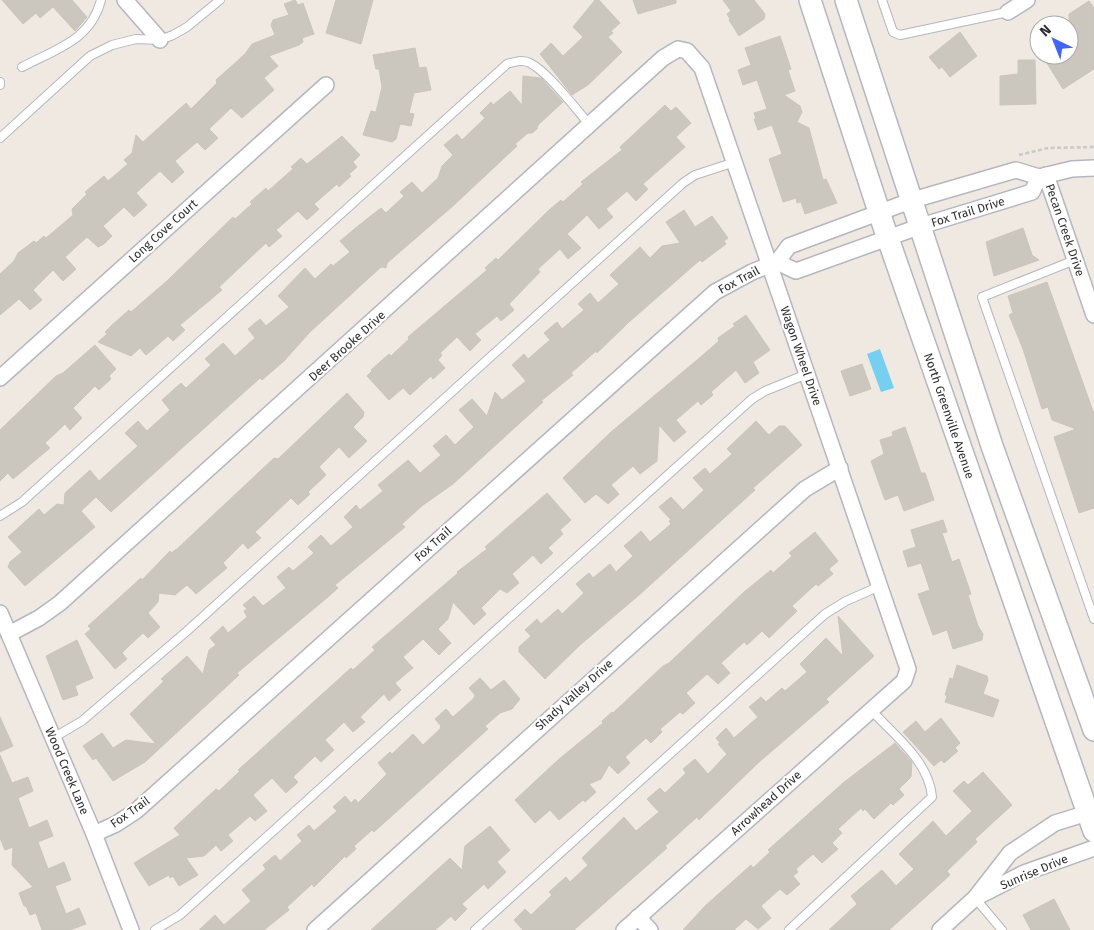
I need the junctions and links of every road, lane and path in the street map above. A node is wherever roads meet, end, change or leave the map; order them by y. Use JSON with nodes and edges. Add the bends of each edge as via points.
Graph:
{"nodes":[{"id":1,"x":100,"y":0,"type":"edge"},
{"id":2,"x":125,"y":0,"type":"edge"},
{"id":3,"x":220,"y":0,"type":"edge"},
{"id":4,"x":810,"y":0,"type":"edge"},
{"id":5,"x":846,"y":0,"type":"edge"},
{"id":6,"x":882,"y":0,"type":"edge"},
{"id":7,"x":1026,"y":0,"type":"edge"},
{"id":8,"x":1008,"y":12,"type":"joint"},
{"id":9,"x":160,"y":40,"type":"junction"},
{"id":10,"x":678,"y":49,"type":"joint"},
{"id":11,"x":22,"y":67,"type":"dead end"},
{"id":12,"x":326,"y":85,"type":"dead end"},
{"id":13,"x":590,"y":125,"type":"junction"},
{"id":14,"x":0,"y":138,"type":"edge"},
{"id":15,"x":735,"y":162,"type":"junction"},
{"id":16,"x":1094,"y":168,"type":"edge"},
{"id":17,"x":1042,"y":175,"type":"junction"},
{"id":18,"x":913,"y":200,"type":"junction"},
{"id":19,"x":879,"y":212,"type":"junction"},
{"id":20,"x":921,"y":226,"type":"junction"},
{"id":21,"x":888,"y":238,"type":"junction"},
{"id":22,"x":1075,"y":260,"type":"junction"},
{"id":23,"x":773,"y":263,"type":"junction"},
{"id":24,"x":1091,"y":297,"type":"edge"},
{"id":25,"x":1094,"y":314,"type":"edge"},
{"id":26,"x":807,"y":374,"type":"junction"},
{"id":27,"x":0,"y":378,"type":"edge"},
{"id":28,"x":840,"y":468,"type":"junction"},
{"id":29,"x":0,"y":516,"type":"edge"},
{"id":30,"x":880,"y":586,"type":"junction"},
{"id":31,"x":0,"y":613,"type":"edge"},
{"id":32,"x":1094,"y":619,"type":"edge"},
{"id":33,"x":9,"y":634,"type":"junction"},
{"id":34,"x":907,"y":675,"type":"joint"},
{"id":35,"x":871,"y":710,"type":"junction"},
{"id":36,"x":1094,"y":730,"type":"edge"},
{"id":37,"x":53,"y":738,"type":"junction"},
{"id":38,"x":1092,"y":818,"type":"edge"},
{"id":39,"x":94,"y":834,"type":"junction"},
{"id":40,"x":1094,"y":848,"type":"edge"},
{"id":41,"x":975,"y":898,"type":"junction"},
{"id":42,"x":638,"y":917,"type":"junction"},
{"id":43,"x":131,"y":930,"type":"edge"},
{"id":44,"x":155,"y":930,"type":"edge"},
{"id":45,"x":315,"y":930,"type":"edge"},
{"id":46,"x":475,"y":930,"type":"edge"},
{"id":47,"x":624,"y":930,"type":"edge"},
{"id":48,"x":650,"y":930,"type":"edge"},
{"id":49,"x":789,"y":930,"type":"edge"},
{"id":50,"x":940,"y":930,"type":"edge"},
{"id":51,"x":1002,"y":930,"type":"edge"}],
"edges":[{"from":1,"to":11,"type":"lane","via":[[96,17],[86,31]]},
{"from":2,"to":9,"type":"street"},
{"from":3,"to":9,"type":"lane","via":[[187,27]]},
{"from":4,"to":19,"type":"main road","name":"North Greenville Avenue"},
{"from":5,"to":18,"type":"main road"},
{"from":6,"to":8,"type":"lane","via":[[894,32],[900,35]]},
{"from":7,"to":8,"type":"street"},
{"from":9,"to":14,"type":"lane","via":[[136,39],[90,56]]},
{"from":10,"to":13,"type":"street","name":"Deer Brooke Drive","via":[[663,58]]},
{"from":10,"to":15,"type":"street","name":"Wagon Wheel Drive","via":[[687,51],[702,68]]},
{"from":12,"to":27,"type":"street","name":"Long Cove Court"},
{"from":13,"to":29,"type":"lane","via":[[545,75],[529,63],[507,64],[22,502]]},
{"from":13,"to":33,"type":"street","name":"Deer Brooke Drive","via":[[60,603]]},
{"from":15,"to":23,"type":"street","name":"Wagon Wheel Drive"},
{"from":15,"to":37,"type":"lane","via":[[695,175],[683,183],[186,631],[82,720]]},
{"from":16,"to":17,"type":"street"},
{"from":17,"to":18,"type":"street","via":[[1016,170]]},
{"from":17,"to":20,"type":"street","name":"Fox Trail Drive","via":[[1032,192]]},
{"from":17,"to":22,"type":"street","name":"Pecan Creek Drive"},
{"from":18,"to":19,"type":"street"},
{"from":18,"to":20,"type":"main road"},
{"from":19,"to":21,"type":"main road","name":"North Greenville Avenue"},
{"from":19,"to":23,"type":"street","name":"Fox Trail","via":[[789,246]]},
{"from":20,"to":21,"type":"street","name":"Fox Trail Drive"},
{"from":20,"to":36,"type":"main road","via":[[992,446]]},
{"from":21,"to":23,"type":"street","via":[[796,271]]},
{"from":21,"to":38,"type":"main road","name":"North Greenville Avenue"},
{"from":22,"to":24,"type":"street","name":"Pecan Creek Drive"},
{"from":22,"to":32,"type":"lane","via":[[982,297]]},
{"from":23,"to":26,"type":"street","name":"Wagon Wheel Drive"},
{"from":23,"to":39,"type":"street","name":"Fox Trail","via":[[715,292],[136,811]]},
{"from":24,"to":25,"type":"street","name":"Pecan Creek Drive"},
{"from":26,"to":28,"type":"street","name":"Wagon Wheel Drive"},
{"from":26,"to":44,"type":"lane","via":[[752,400],[180,915]]},
{"from":28,"to":30,"type":"street","name":"Wagon Wheel Drive"},
{"from":28,"to":45,"type":"street","name":"Shady Valley Drive","via":[[805,489]]},
{"from":30,"to":34,"type":"street","name":"Wagon Wheel Drive","via":[[907,663]]},
{"from":30,"to":46,"type":"lane","via":[[825,614]]},
{"from":31,"to":33,"type":"street","name":"Wood Creek Lane"},
{"from":33,"to":37,"type":"street","name":"Wood Creek Lane"},
{"from":34,"to":35,"type":"street","name":"Arrowhead Drive"},
{"from":35,"to":42,"type":"street","name":"Arrowhead Drive"},
{"from":35,"to":49,"type":"lane","via":[[923,767],[932,797]]},
{"from":37,"to":39,"type":"street","name":"Wood Creek Lane"},
{"from":38,"to":41,"type":"street","name":"Sunrise Drive","via":[[1055,823],[1010,853]]},
{"from":39,"to":43,"type":"street","name":"Wood Creek Lane"},
{"from":40,"to":41,"type":"street","name":"Sunrise Drive","via":[[1024,873]]},
{"from":41,"to":50,"type":"street","name":"Sunrise Drive"},
{"from":41,"to":51,"type":"lane"},
{"from":42,"to":47,"type":"street","name":"Arrowhead Drive"},
{"from":42,"to":48,"type":"street"}]}
